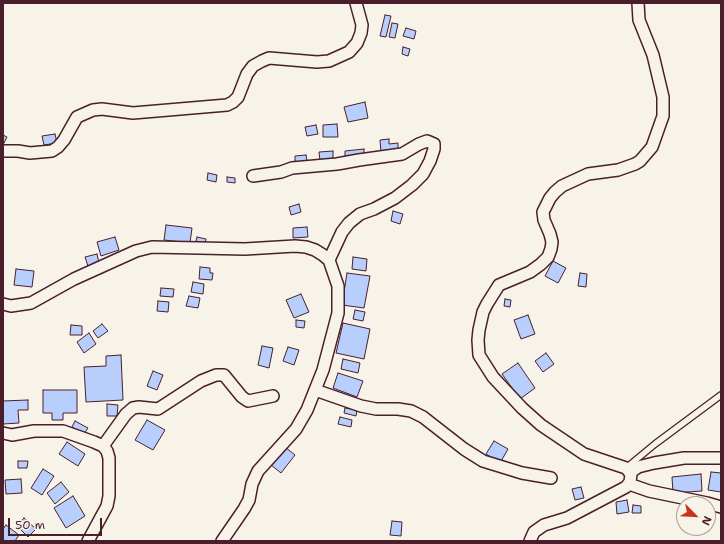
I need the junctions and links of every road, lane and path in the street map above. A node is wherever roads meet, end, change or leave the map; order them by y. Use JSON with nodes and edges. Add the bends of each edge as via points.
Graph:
{"nodes":[{"id":1,"x":356,"y":3,"type":"edge"},
{"id":2,"x":638,"y":3,"type":"edge"},
{"id":3,"x":3,"y":151,"type":"edge"},
{"id":4,"x":253,"y":176,"type":"dead end"},
{"id":5,"x":329,"y":260,"type":"junction"},
{"id":6,"x":3,"y":304,"type":"edge"},
{"id":7,"x":315,"y":390,"type":"junction"},
{"id":8,"x":721,"y":395,"type":"edge"},
{"id":9,"x":273,"y":396,"type":"dead end"},
{"id":10,"x":3,"y":433,"type":"edge"},
{"id":11,"x":103,"y":446,"type":"junction"},
{"id":12,"x":721,"y":458,"type":"edge"},
{"id":13,"x":628,"y":470,"type":"junction"},
{"id":14,"x":551,"y":478,"type":"dead end"},
{"id":15,"x":629,"y":484,"type":"junction"},
{"id":16,"x":721,"y":507,"type":"edge"},
{"id":17,"x":88,"y":541,"type":"edge"},
{"id":18,"x":222,"y":541,"type":"edge"},
{"id":19,"x":530,"y":541,"type":"edge"}],
"edges":[{"from":1,"to":3,"type":"street","via":[[362,25],[361,33],[349,52],[329,61],[269,58],[262,61],[253,66],[238,97],[227,105],[133,114],[93,110],[77,117],[61,143],[52,151]]},
{"from":2,"to":13,"type":"street","via":[[639,20],[653,55],[663,97],[663,116],[652,146],[635,164],[618,170],[588,174],[562,186],[550,198],[543,212],[552,242],[548,257],[530,272],[499,285],[483,312],[478,340],[480,355],[493,377],[541,425],[584,454]]},
{"from":4,"to":5,"type":"street","via":[[292,168],[402,154],[427,141],[434,144],[430,161],[422,174],[395,198],[360,214],[349,223]]},
{"from":5,"to":6,"type":"street","via":[[315,250],[295,246],[245,249],[152,247],[136,251],[74,279],[31,303],[11,306]]},
{"from":5,"to":7,"type":"street","via":[[338,286],[338,313]]},
{"from":7,"to":14,"type":"street","via":[[361,406],[411,411],[483,461],[522,473]]},
{"from":7,"to":18,"type":"street","via":[[296,429],[258,471],[244,509]]},
{"from":8,"to":13,"type":"lane","via":[[655,444]]},
{"from":9,"to":11,"type":"street","via":[[248,401],[224,375],[216,375],[201,381],[158,409],[132,408]]},
{"from":10,"to":11,"type":"street","via":[[12,435],[34,431],[63,431]]},
{"from":11,"to":17,"type":"street","via":[[109,458],[109,496],[107,506]]},
{"from":12,"to":13,"type":"street","via":[[684,458]]},
{"from":13,"to":15,"type":"street","via":[[632,478]]},
{"from":15,"to":16,"type":"street"},
{"from":15,"to":19,"type":"street","via":[[567,518],[544,525],[534,532]]}]}
